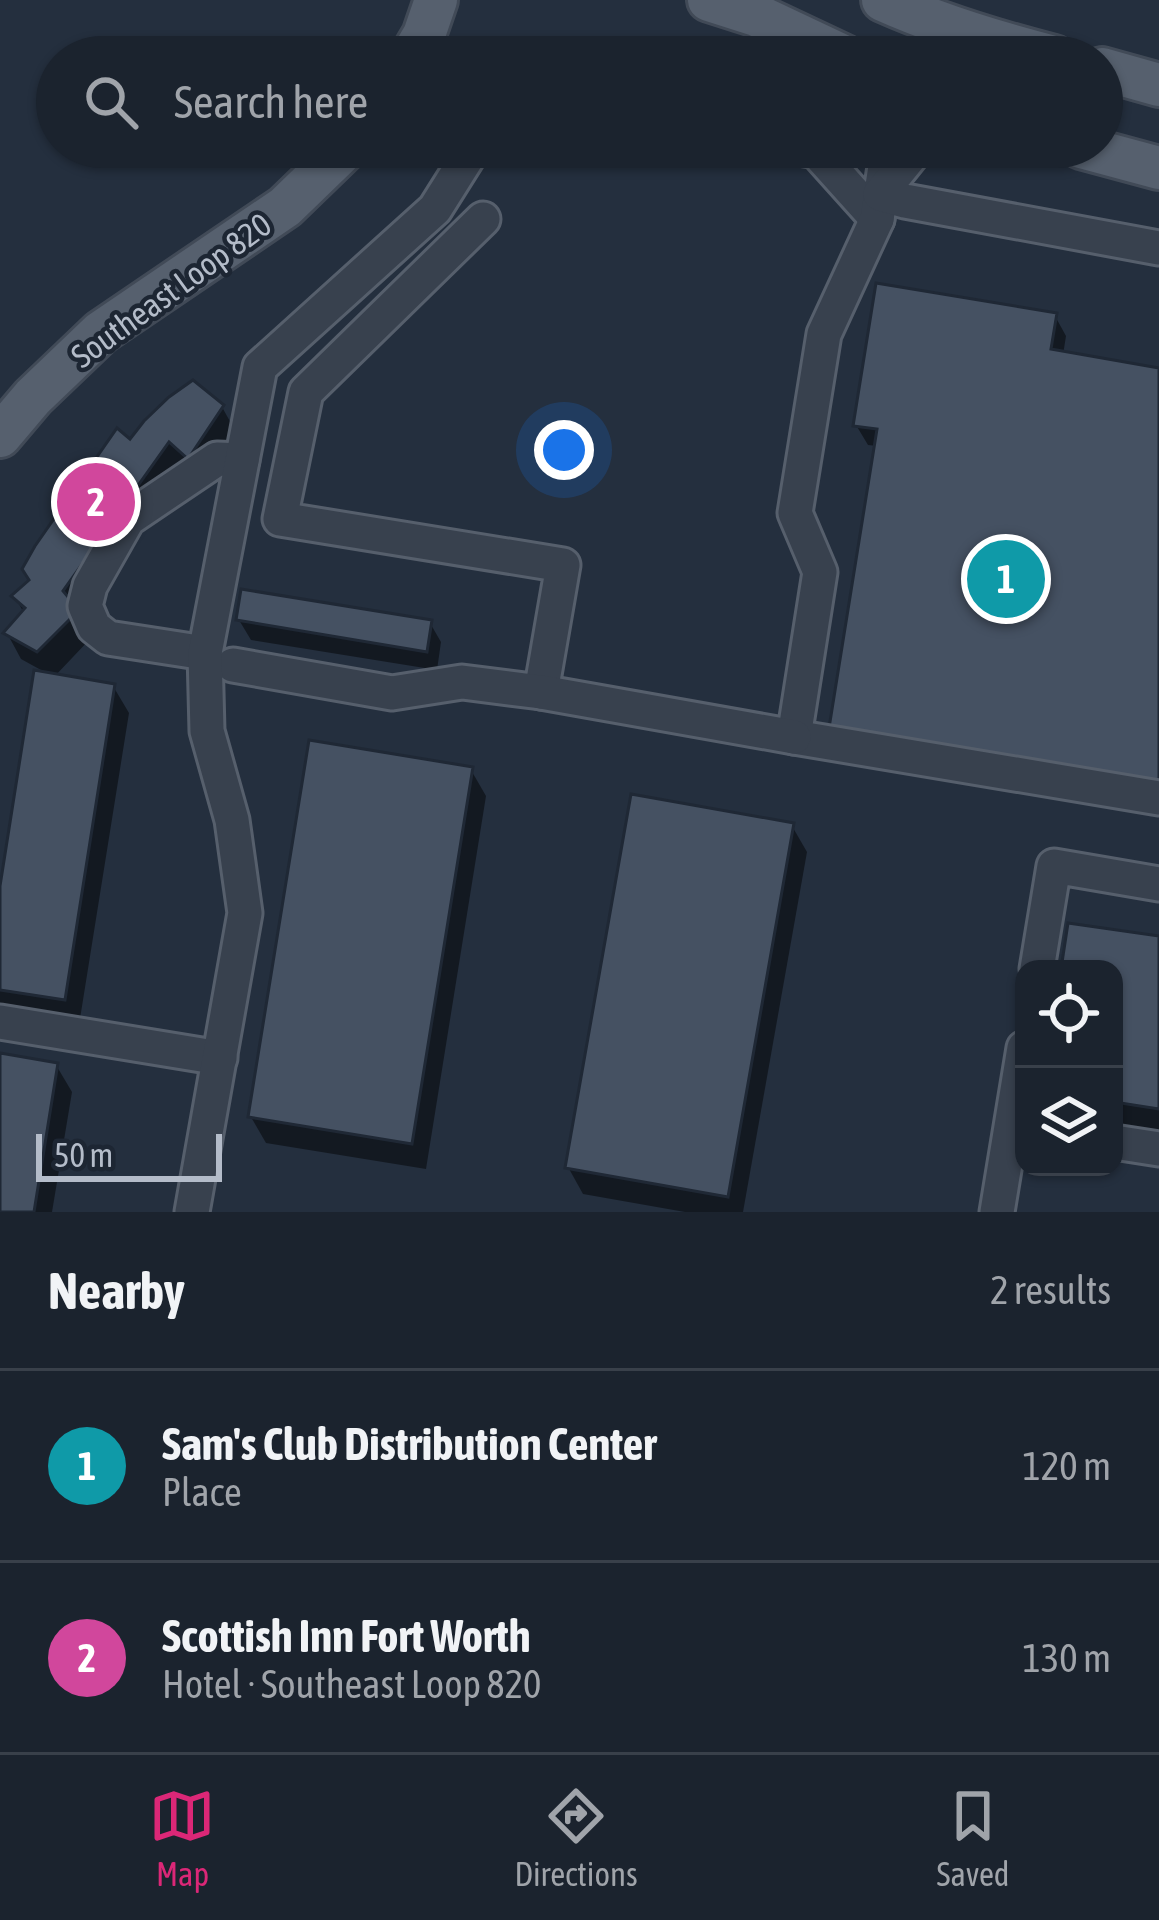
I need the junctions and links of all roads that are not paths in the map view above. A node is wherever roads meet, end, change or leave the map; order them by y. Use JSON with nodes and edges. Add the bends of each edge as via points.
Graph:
{"nodes":[{"id":1,"x":436,"y":0,"type":"edge"},
{"id":2,"x":709,"y":0,"type":"edge"},
{"id":3,"x":883,"y":0,"type":"edge"},
{"id":4,"x":927,"y":26,"type":"edge"},
{"id":5,"x":423,"y":36,"type":"edge"},
{"id":6,"x":800,"y":36,"type":"edge"},
{"id":7,"x":968,"y":36,"type":"edge"},
{"id":8,"x":1123,"y":75,"type":"edge"},
{"id":9,"x":1159,"y":85,"type":"edge"},
{"id":10,"x":1123,"y":158,"type":"edge"},
{"id":11,"x":325,"y":168,"type":"edge"},
{"id":12,"x":461,"y":168,"type":"edge"},
{"id":13,"x":835,"y":168,"type":"edge"},
{"id":14,"x":885,"y":168,"type":"edge"},
{"id":15,"x":904,"y":168,"type":"edge"},
{"id":16,"x":1159,"y":168,"type":"edge"},
{"id":17,"x":879,"y":206,"type":"junction"},
{"id":18,"x":483,"y":219,"type":"dead end"},
{"id":19,"x":1159,"y":248,"type":"edge"},
{"id":20,"x":0,"y":436,"type":"edge"},
{"id":21,"x":242,"y":460,"type":"junction"},
{"id":22,"x":219,"y":658,"type":"junction"},
{"id":23,"x":541,"y":692,"type":"junction"},
{"id":24,"x":794,"y":737,"type":"junction"},
{"id":25,"x":1159,"y":798,"type":"edge"},
{"id":26,"x":1159,"y":884,"type":"edge"},
{"id":27,"x":1038,"y":960,"type":"edge"},
{"id":28,"x":0,"y":1022,"type":"edge"},
{"id":29,"x":220,"y":1058,"type":"junction"},
{"id":30,"x":1015,"y":1137,"type":"edge"},
{"id":31,"x":1123,"y":1143,"type":"edge"},
{"id":32,"x":1159,"y":1149,"type":"edge"},
{"id":33,"x":194,"y":1212,"type":"edge"},
{"id":34,"x":997,"y":1212,"type":"edge"}],
"edges":[{"from":1,"to":5,"type":"main road"},
{"from":2,"to":6,"type":"main road"},
{"from":3,"to":4,"type":"main road"},
{"from":4,"to":7,"type":"main road"},
{"from":8,"to":9,"type":"main road"},
{"from":10,"to":16,"type":"main road"},
{"from":11,"to":20,"type":"main road","name":"Southeast Loop 820","via":[[285,207],[101,332]]},
{"from":12,"to":21,"type":"lane","via":[[435,209],[260,367]]},
{"from":13,"to":17,"type":"lane"},
{"from":14,"to":17,"type":"lane"},
{"from":15,"to":17,"type":"lane"},
{"from":17,"to":19,"type":"lane","via":[[905,201]]},
{"from":17,"to":24,"type":"lane","via":[[824,334],[795,512],[820,572]]},
{"from":18,"to":23,"type":"lane","via":[[306,392],[280,519],[562,565]]},
{"from":21,"to":22,"type":"lane"},
{"from":21,"to":22,"type":"lane","via":[[217,459],[128,520],[85,606],[108,638]]},
{"from":22,"to":23,"type":"lane","via":[[392,693],[462,682]]},
{"from":22,"to":29,"type":"lane","via":[[207,731],[232,820],[245,913]]},
{"from":23,"to":24,"type":"lane"},
{"from":24,"to":25,"type":"lane"},
{"from":26,"to":27,"type":"lane","via":[[1054,866]]},
{"from":28,"to":29,"type":"lane"},
{"from":29,"to":33,"type":"lane"},
{"from":30,"to":34,"type":"lane"},
{"from":31,"to":32,"type":"lane"}]}
